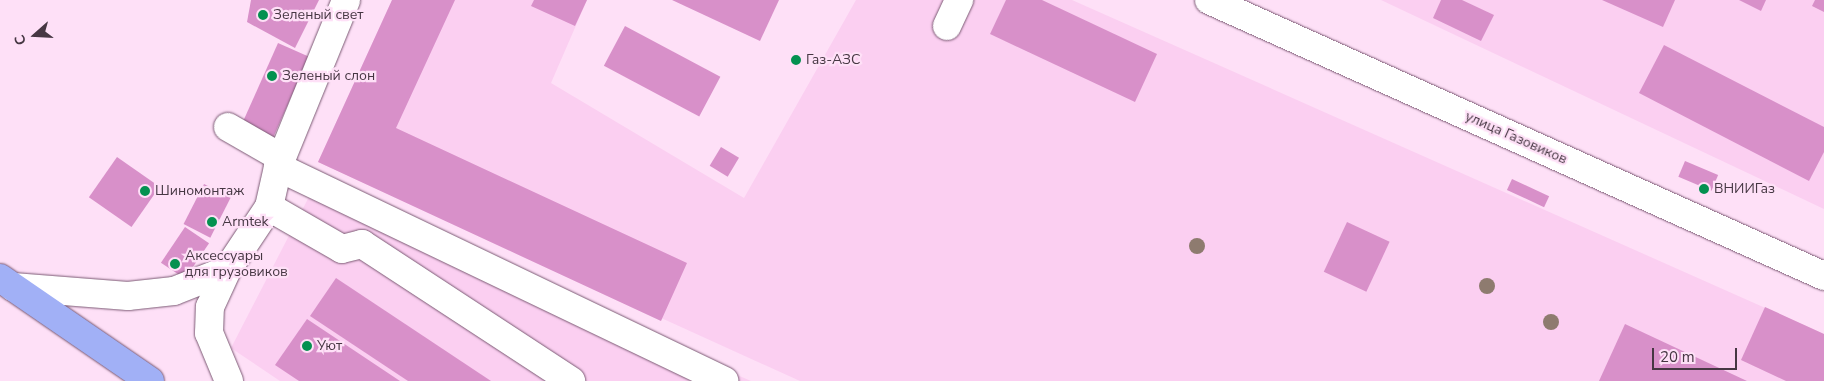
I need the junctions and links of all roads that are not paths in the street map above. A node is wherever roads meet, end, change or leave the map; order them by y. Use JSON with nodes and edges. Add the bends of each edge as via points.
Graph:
{"nodes":[{"id":1,"x":346,"y":0,"type":"edge"},
{"id":2,"x":959,"y":0,"type":"edge"},
{"id":3,"x":1209,"y":0,"type":"edge"},
{"id":4,"x":947,"y":26,"type":"dead end"},
{"id":5,"x":228,"y":127,"type":"dead end"},
{"id":6,"x":280,"y":162,"type":"junction"},
{"id":7,"x":269,"y":206,"type":"junction"},
{"id":8,"x":227,"y":270,"type":"junction"},
{"id":9,"x":1824,"y":276,"type":"edge"},
{"id":10,"x":7,"y":283,"type":"edge"},
{"id":11,"x":150,"y":381,"type":"edge"},
{"id":12,"x":229,"y":381,"type":"edge"},
{"id":13,"x":571,"y":381,"type":"edge"},
{"id":14,"x":724,"y":381,"type":"edge"}],
"edges":[{"from":1,"to":6,"type":"street"},
{"from":2,"to":4,"type":"street"},
{"from":3,"to":9,"type":"street","name":"улица Газовиков"},
{"from":5,"to":6,"type":"street"},
{"from":6,"to":7,"type":"street"},
{"from":6,"to":14,"type":"street"},
{"from":7,"to":8,"type":"street"},
{"from":7,"to":13,"type":"street","via":[[342,249],[362,244]]},
{"from":8,"to":10,"type":"street","via":[[174,291],[128,296]]},
{"from":8,"to":12,"type":"street","via":[[210,307],[209,333]]},
{"from":10,"to":11,"type":"highway"}]}
